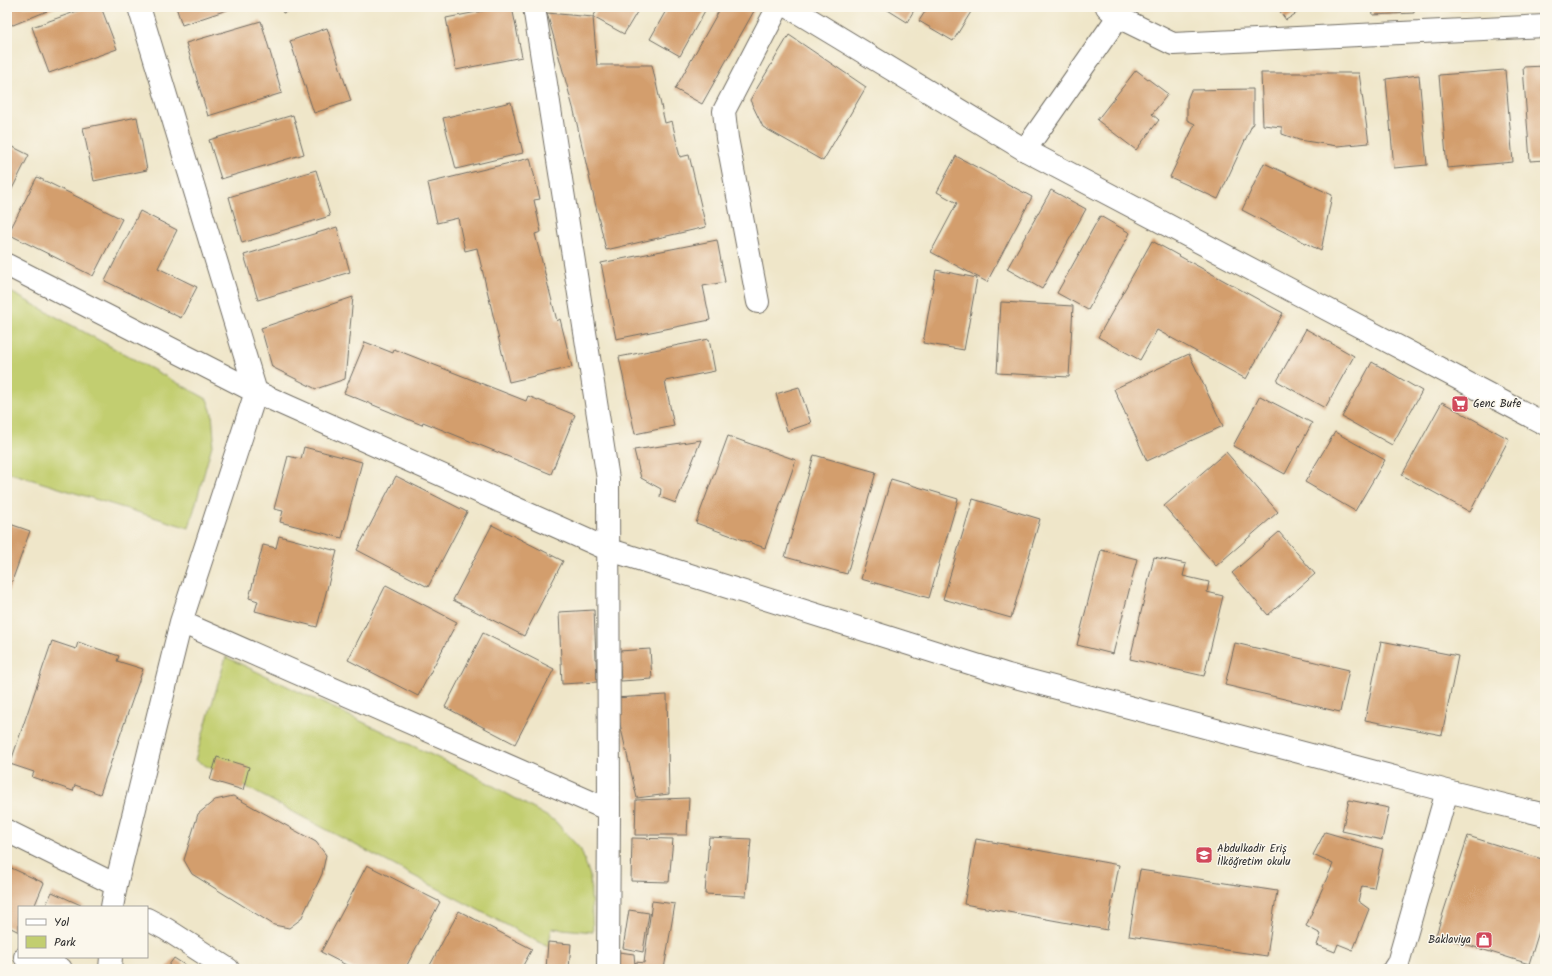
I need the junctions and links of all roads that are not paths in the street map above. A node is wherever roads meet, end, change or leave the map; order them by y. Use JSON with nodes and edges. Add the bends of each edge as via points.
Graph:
{"nodes":[{"id":1,"x":139,"y":7,"type":"edge"},
{"id":2,"x":534,"y":7,"type":"edge"},
{"id":3,"x":778,"y":7,"type":"edge"},
{"id":4,"x":789,"y":7,"type":"edge"},
{"id":5,"x":1112,"y":12,"type":"edge"},
{"id":6,"x":1545,"y":26,"type":"edge"},
{"id":7,"x":1025,"y":150,"type":"junction"},
{"id":8,"x":7,"y":265,"type":"edge"},
{"id":9,"x":758,"y":302,"type":"dead end"},
{"id":10,"x":256,"y":392,"type":"junction"},
{"id":11,"x":1545,"y":424,"type":"edge"},
{"id":12,"x":607,"y":549,"type":"junction"},
{"id":13,"x":182,"y":622,"type":"junction"},
{"id":14,"x":1448,"y":791,"type":"junction"},
{"id":15,"x":610,"y":810,"type":"junction"},
{"id":16,"x":1545,"y":815,"type":"edge"},
{"id":17,"x":7,"y":831,"type":"edge"},
{"id":18,"x":116,"y":900,"type":"edge"},
{"id":19,"x":148,"y":920,"type":"edge"},
{"id":20,"x":7,"y":951,"type":"edge"},
{"id":21,"x":18,"y":955,"type":"edge"},
{"id":22,"x":28,"y":958,"type":"edge"},
{"id":23,"x":110,"y":958,"type":"edge"},
{"id":24,"x":61,"y":969,"type":"edge"},
{"id":25,"x":110,"y":969,"type":"edge"},
{"id":26,"x":228,"y":969,"type":"edge"},
{"id":27,"x":608,"y":969,"type":"edge"},
{"id":28,"x":1394,"y":969,"type":"edge"}],
"edges":[{"from":1,"to":10,"type":"street"},
{"from":2,"to":12,"type":"street","via":[[608,479]]},
{"from":3,"to":9,"type":"street","via":[[724,111]]},
{"from":4,"to":7,"type":"street"},
{"from":5,"to":6,"type":"street","via":[[1172,44]]},
{"from":5,"to":7,"type":"street"},
{"from":7,"to":11,"type":"street"},
{"from":8,"to":10,"type":"street"},
{"from":10,"to":12,"type":"street"},
{"from":10,"to":13,"type":"street"},
{"from":12,"to":14,"type":"street","via":[[1008,675]]},
{"from":12,"to":15,"type":"street"},
{"from":13,"to":15,"type":"street"},
{"from":13,"to":18,"type":"street"},
{"from":14,"to":16,"type":"street"},
{"from":14,"to":28,"type":"street","via":[[1398,963]]},
{"from":15,"to":27,"type":"street"},
{"from":17,"to":18,"type":"street"},
{"from":19,"to":26,"type":"street"},
{"from":20,"to":21,"type":"street"},
{"from":22,"to":24,"type":"street"},
{"from":23,"to":25,"type":"street"}]}
